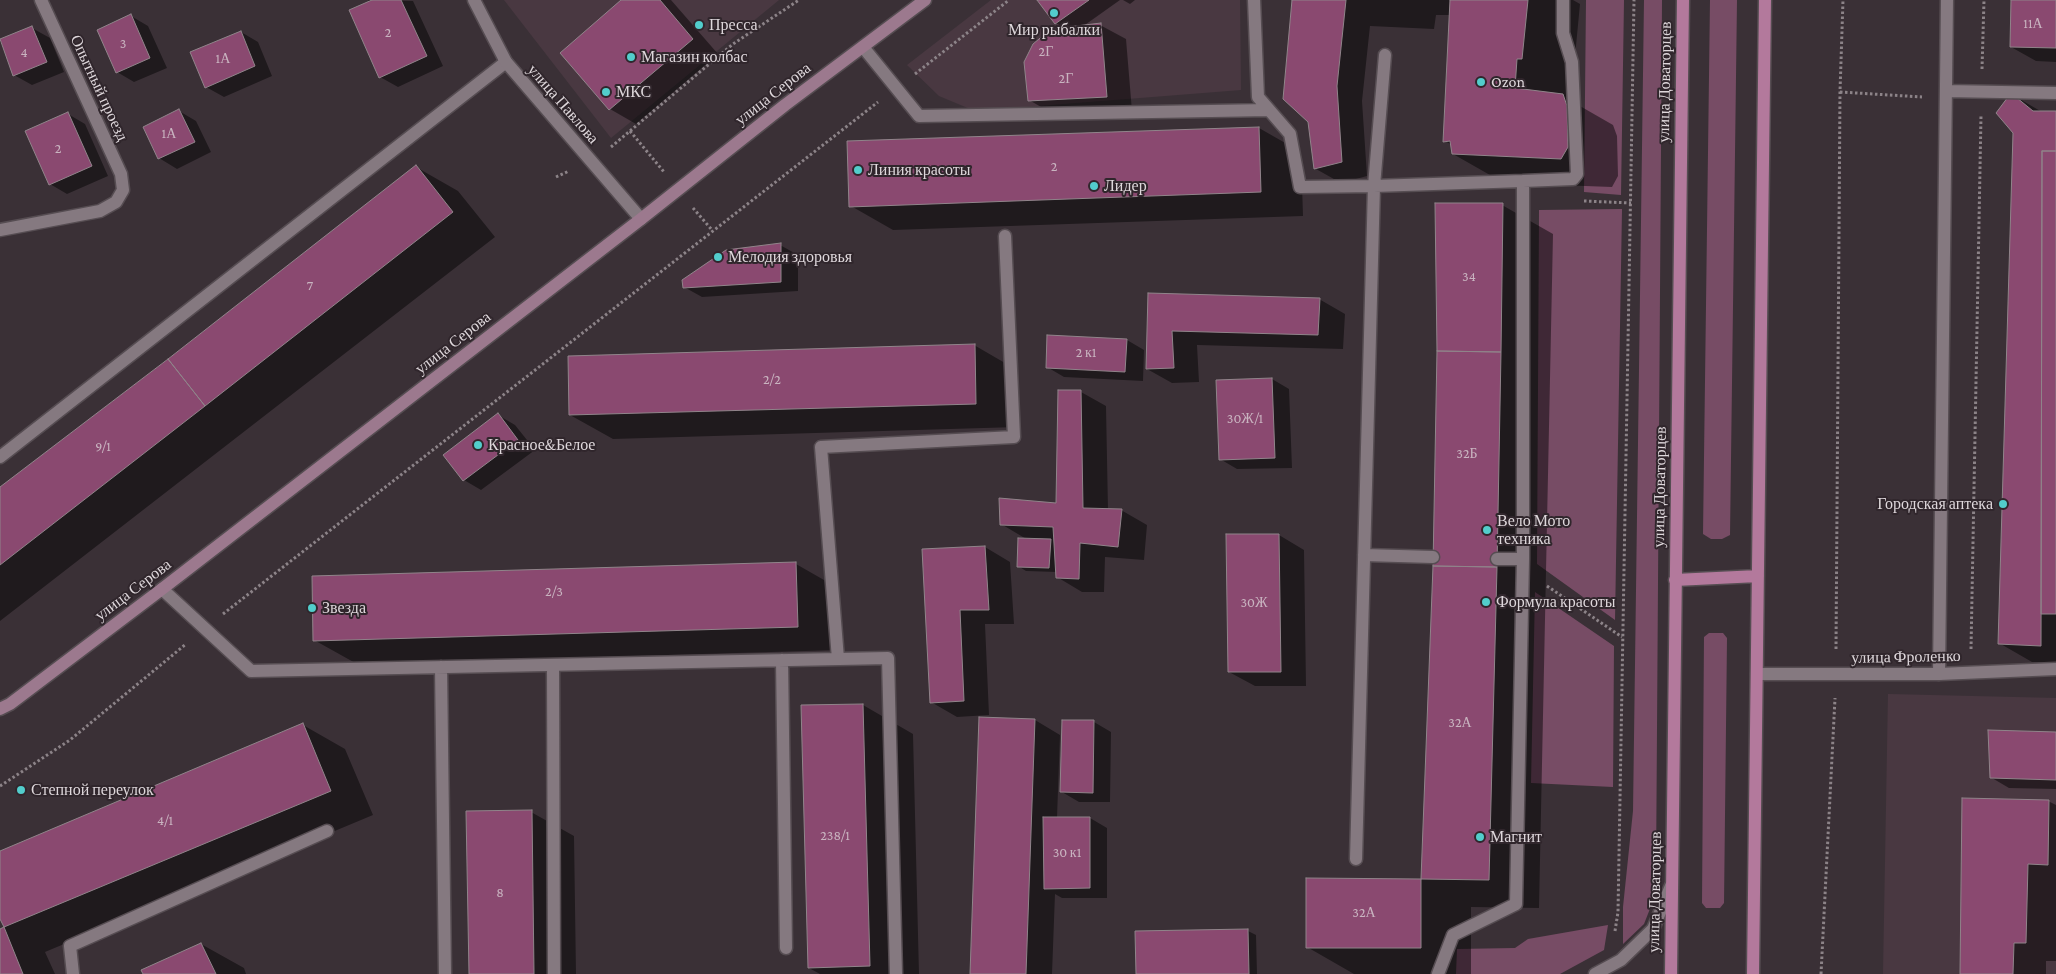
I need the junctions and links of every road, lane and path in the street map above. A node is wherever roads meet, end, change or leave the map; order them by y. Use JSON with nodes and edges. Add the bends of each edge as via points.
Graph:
{"nodes":[{"id":1,"x":41,"y":0,"type":"edge"},
{"id":2,"x":474,"y":0,"type":"edge"},
{"id":3,"x":799,"y":0,"type":"edge"},
{"id":4,"x":925,"y":0,"type":"edge"},
{"id":5,"x":1009,"y":0,"type":"edge"},
{"id":6,"x":1254,"y":0,"type":"edge"},
{"id":7,"x":1563,"y":0,"type":"edge"},
{"id":8,"x":1634,"y":0,"type":"edge"},
{"id":9,"x":1683,"y":0,"type":"edge"},
{"id":10,"x":1765,"y":0,"type":"edge"},
{"id":11,"x":1844,"y":0,"type":"edge"},
{"id":12,"x":1947,"y":0,"type":"edge"},
{"id":13,"x":1984,"y":0,"type":"edge"},
{"id":14,"x":863,"y":47,"type":"junction"},
{"id":15,"x":1385,"y":55,"type":"dead end"},
{"id":16,"x":506,"y":62,"type":"junction"},
{"id":17,"x":1982,"y":79,"type":"dead end"},
{"id":18,"x":896,"y":88,"type":"junction"},
{"id":19,"x":1840,"y":92,"type":"junction"},
{"id":20,"x":2056,"y":93,"type":"edge"},
{"id":21,"x":1946,"y":94,"type":"junction"},
{"id":22,"x":1982,"y":109,"type":"dead end"},
{"id":23,"x":1269,"y":110,"type":"junction"},
{"id":24,"x":592,"y":163,"type":"junction"},
{"id":25,"x":556,"y":177,"type":"dead end"},
{"id":26,"x":1523,"y":181,"type":"junction"},
{"id":27,"x":1374,"y":186,"type":"junction"},
{"id":28,"x":641,"y":220,"type":"junction"},
{"id":29,"x":0,"y":230,"type":"edge"},
{"id":30,"x":1004,"y":236,"type":"dead end"},
{"id":31,"x":0,"y":457,"type":"edge"},
{"id":32,"x":1364,"y":555,"type":"junction"},
{"id":33,"x":1433,"y":557,"type":"dead end"},
{"id":34,"x":1497,"y":558,"type":"dead end"},
{"id":35,"x":1523,"y":564,"type":"junction"},
{"id":36,"x":1758,"y":576,"type":"junction"},
{"id":37,"x":1675,"y":580,"type":"junction"},
{"id":38,"x":162,"y":588,"type":"junction"},
{"id":39,"x":205,"y":628,"type":"junction"},
{"id":40,"x":1623,"y":638,"type":"junction"},
{"id":41,"x":838,"y":659,"type":"junction"},
{"id":42,"x":782,"y":660,"type":"junction"},
{"id":43,"x":553,"y":665,"type":"junction"},
{"id":44,"x":441,"y":667,"type":"junction"},
{"id":45,"x":2056,"y":669,"type":"edge"},
{"id":46,"x":1971,"y":672,"type":"junction"},
{"id":47,"x":1757,"y":674,"type":"junction"},
{"id":48,"x":1836,"y":674,"type":"junction"},
{"id":49,"x":1939,"y":674,"type":"junction"},
{"id":50,"x":0,"y":709,"type":"edge"},
{"id":51,"x":0,"y":786,"type":"edge"},
{"id":52,"x":327,"y":831,"type":"dead end"},
{"id":53,"x":1356,"y":859,"type":"dead end"},
{"id":54,"x":1672,"y":886,"type":"junction"},
{"id":55,"x":786,"y":948,"type":"dead end"},
{"id":56,"x":1609,"y":966,"type":"junction"},
{"id":57,"x":1753,"y":973,"type":"edge"},
{"id":58,"x":72,"y":974,"type":"edge"},
{"id":59,"x":445,"y":974,"type":"edge"},
{"id":60,"x":554,"y":974,"type":"edge"},
{"id":61,"x":896,"y":974,"type":"edge"},
{"id":62,"x":1438,"y":974,"type":"edge"},
{"id":63,"x":1595,"y":974,"type":"edge"},
{"id":64,"x":1670,"y":974,"type":"edge"},
{"id":65,"x":1822,"y":974,"type":"edge"}],
"edges":[{"from":1,"to":29,"type":"street","name":"Опытный проезд","via":[[120,174],[123,190],[116,202],[100,211]]},
{"from":2,"to":16,"type":"street","name":"улица Павлова"},
{"from":3,"to":24,"type":"path","via":[[733,44]]},
{"from":4,"to":14,"type":"main road","name":"улица Серова"},
{"from":5,"to":18,"type":"path"},
{"from":6,"to":23,"type":"street","via":[[1258,96]]},
{"from":7,"to":26,"type":"street","via":[[1563,33],[1572,62],[1577,174],[1572,179]]},
{"from":8,"to":40,"type":"path"},
{"from":9,"to":37,"type":"main road","name":"улица Доваторцев"},
{"from":10,"to":36,"type":"main road"},
{"from":11,"to":19,"type":"path"},
{"from":12,"to":21,"type":"street"},
{"from":13,"to":17,"type":"path"},
{"from":14,"to":18,"type":"street"},
{"from":14,"to":28,"type":"main road","name":"улица Серова","via":[[785,104]]},
{"from":15,"to":27,"type":"street"},
{"from":16,"to":24,"type":"street","name":"улица Павлова"},
{"from":16,"to":31,"type":"street"},
{"from":18,"to":23,"type":"street","via":[[919,116]]},
{"from":18,"to":39,"type":"path"},
{"from":19,"to":21,"type":"path"},
{"from":19,"to":48,"type":"path"},
{"from":20,"to":21,"type":"street"},
{"from":21,"to":49,"type":"street"},
{"from":22,"to":46,"type":"path"},
{"from":23,"to":27,"type":"street","via":[[1290,134],[1300,187]]},
{"from":24,"to":25,"type":"path"},
{"from":24,"to":28,"type":"street","name":"улица Павлова"},
{"from":26,"to":27,"type":"street"},
{"from":26,"to":35,"type":"street"},
{"from":27,"to":32,"type":"street"},
{"from":28,"to":38,"type":"main road","name":"улица Серова"},
{"from":30,"to":41,"type":"street","via":[[1014,437],[821,447]]},
{"from":32,"to":33,"type":"street"},
{"from":32,"to":53,"type":"street"},
{"from":34,"to":35,"type":"street"},
{"from":35,"to":40,"type":"path"},
{"from":35,"to":62,"type":"street","via":[[1516,904],[1453,935]]},
{"from":36,"to":37,"type":"main road"},
{"from":36,"to":47,"type":"main road"},
{"from":37,"to":54,"type":"main road","name":"улица Доваторцев"},
{"from":38,"to":39,"type":"street"},
{"from":38,"to":50,"type":"main road","name":"улица Серова"},
{"from":39,"to":44,"type":"street","via":[[251,671]]},
{"from":39,"to":51,"type":"path","via":[[70,740]]},
{"from":40,"to":56,"type":"path","via":[[1618,912]]},
{"from":41,"to":42,"type":"street"},
{"from":41,"to":61,"type":"street","via":[[888,658]]},
{"from":42,"to":43,"type":"street"},
{"from":42,"to":55,"type":"street"},
{"from":43,"to":44,"type":"street"},
{"from":43,"to":60,"type":"street"},
{"from":44,"to":59,"type":"street"},
{"from":45,"to":46,"type":"street","name":"улица Фроленко"},
{"from":46,"to":49,"type":"street","name":"улица Фроленко"},
{"from":47,"to":48,"type":"street","name":"улица Фроленко"},
{"from":47,"to":57,"type":"main road"},
{"from":48,"to":49,"type":"street","name":"улица Фроленко"},
{"from":48,"to":65,"type":"path"},
{"from":52,"to":58,"type":"street","via":[[70,946]]},
{"from":54,"to":56,"type":"street","via":[[1653,929],[1621,960]]},
{"from":54,"to":64,"type":"main road","name":"улица Доваторцев"},
{"from":56,"to":63,"type":"street"}]}
